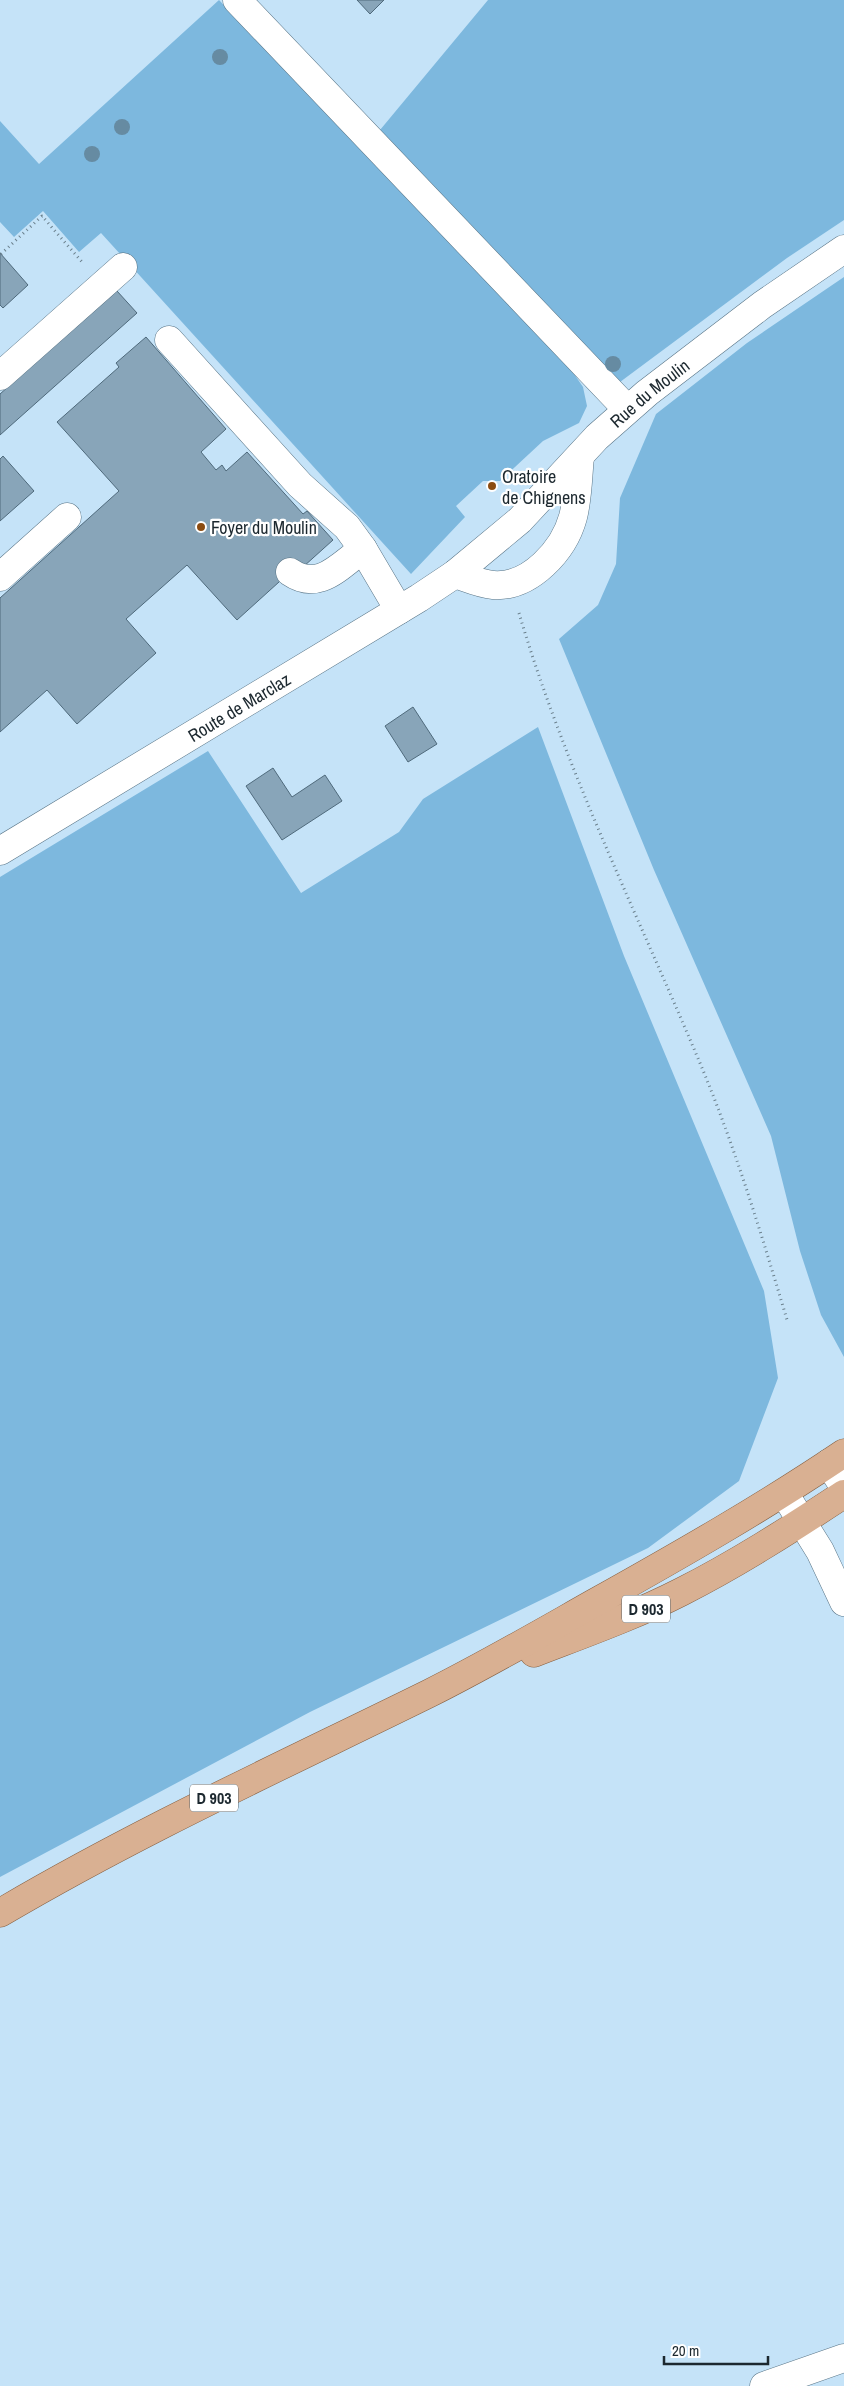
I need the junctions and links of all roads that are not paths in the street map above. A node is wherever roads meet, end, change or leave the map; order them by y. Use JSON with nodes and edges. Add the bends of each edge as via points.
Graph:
{"nodes":[{"id":1,"x":237,"y":0,"type":"edge"},
{"id":2,"x":844,"y":248,"type":"edge"},
{"id":3,"x":123,"y":267,"type":"dead end"},
{"id":4,"x":169,"y":340,"type":"dead end"},
{"id":5,"x":0,"y":376,"type":"edge"},
{"id":6,"x":627,"y":409,"type":"junction"},
{"id":7,"x":580,"y":456,"type":"junction"},
{"id":8,"x":67,"y":517,"type":"dead end"},
{"id":9,"x":363,"y":549,"type":"junction"},
{"id":10,"x":465,"y":566,"type":"junction"},
{"id":11,"x":290,"y":572,"type":"dead end"},
{"id":12,"x":0,"y":577,"type":"edge"},
{"id":13,"x":399,"y":610,"type":"junction"},
{"id":14,"x":0,"y":852,"type":"edge"},
{"id":15,"x":837,"y":1458,"type":"edge"},
{"id":16,"x":844,"y":1487,"type":"edge"},
{"id":17,"x":784,"y":1492,"type":"junction"},
{"id":18,"x":844,"y":1494,"type":"edge"},
{"id":19,"x":803,"y":1521,"type":"junction"},
{"id":20,"x":844,"y":1602,"type":"edge"},
{"id":21,"x":432,"y":1692,"type":"junction"},
{"id":22,"x":0,"y":1913,"type":"edge"},
{"id":23,"x":844,"y":2358,"type":"edge"},
{"id":24,"x":764,"y":2386,"type":"edge"}],
"edges":[{"from":1,"to":6,"type":"street"},
{"from":2,"to":6,"type":"street","name":"Rue du Moulin","via":[[762,305]]},
{"from":3,"to":5,"type":"street"},
{"from":4,"to":9,"type":"street","via":[[300,485],[347,527]]},
{"from":6,"to":7,"type":"street","name":"Rue du Moulin"},
{"from":7,"to":10,"type":"street","name":"Rue du Moulin","via":[[520,520]]},
{"from":7,"to":10,"type":"street","via":[[575,508],[568,531],[556,550],[535,571],[511,584],[493,585]]},
{"from":8,"to":12,"type":"street"},
{"from":9,"to":11,"type":"street","via":[[318,580],[308,581]]},
{"from":9,"to":13,"type":"street"},
{"from":10,"to":13,"type":"street","name":"Route de Marclaz"},
{"from":13,"to":14,"type":"street","name":"Route de Marclaz"},
{"from":15,"to":16,"type":"street"},
{"from":15,"to":17,"type":"main road","number":"D 903"},
{"from":17,"to":19,"type":"street"},
{"from":17,"to":21,"type":"main road","number":"D 903","via":[[669,1562]]},
{"from":18,"to":19,"type":"main road","number":"D 903"},
{"from":19,"to":20,"type":"street"},
{"from":19,"to":21,"type":"main road","number":"D 903","via":[[717,1572],[651,1606]]},
{"from":21,"to":22,"type":"main road","number":"D 903","via":[[145,1833]]},
{"from":23,"to":24,"type":"street"}]}
